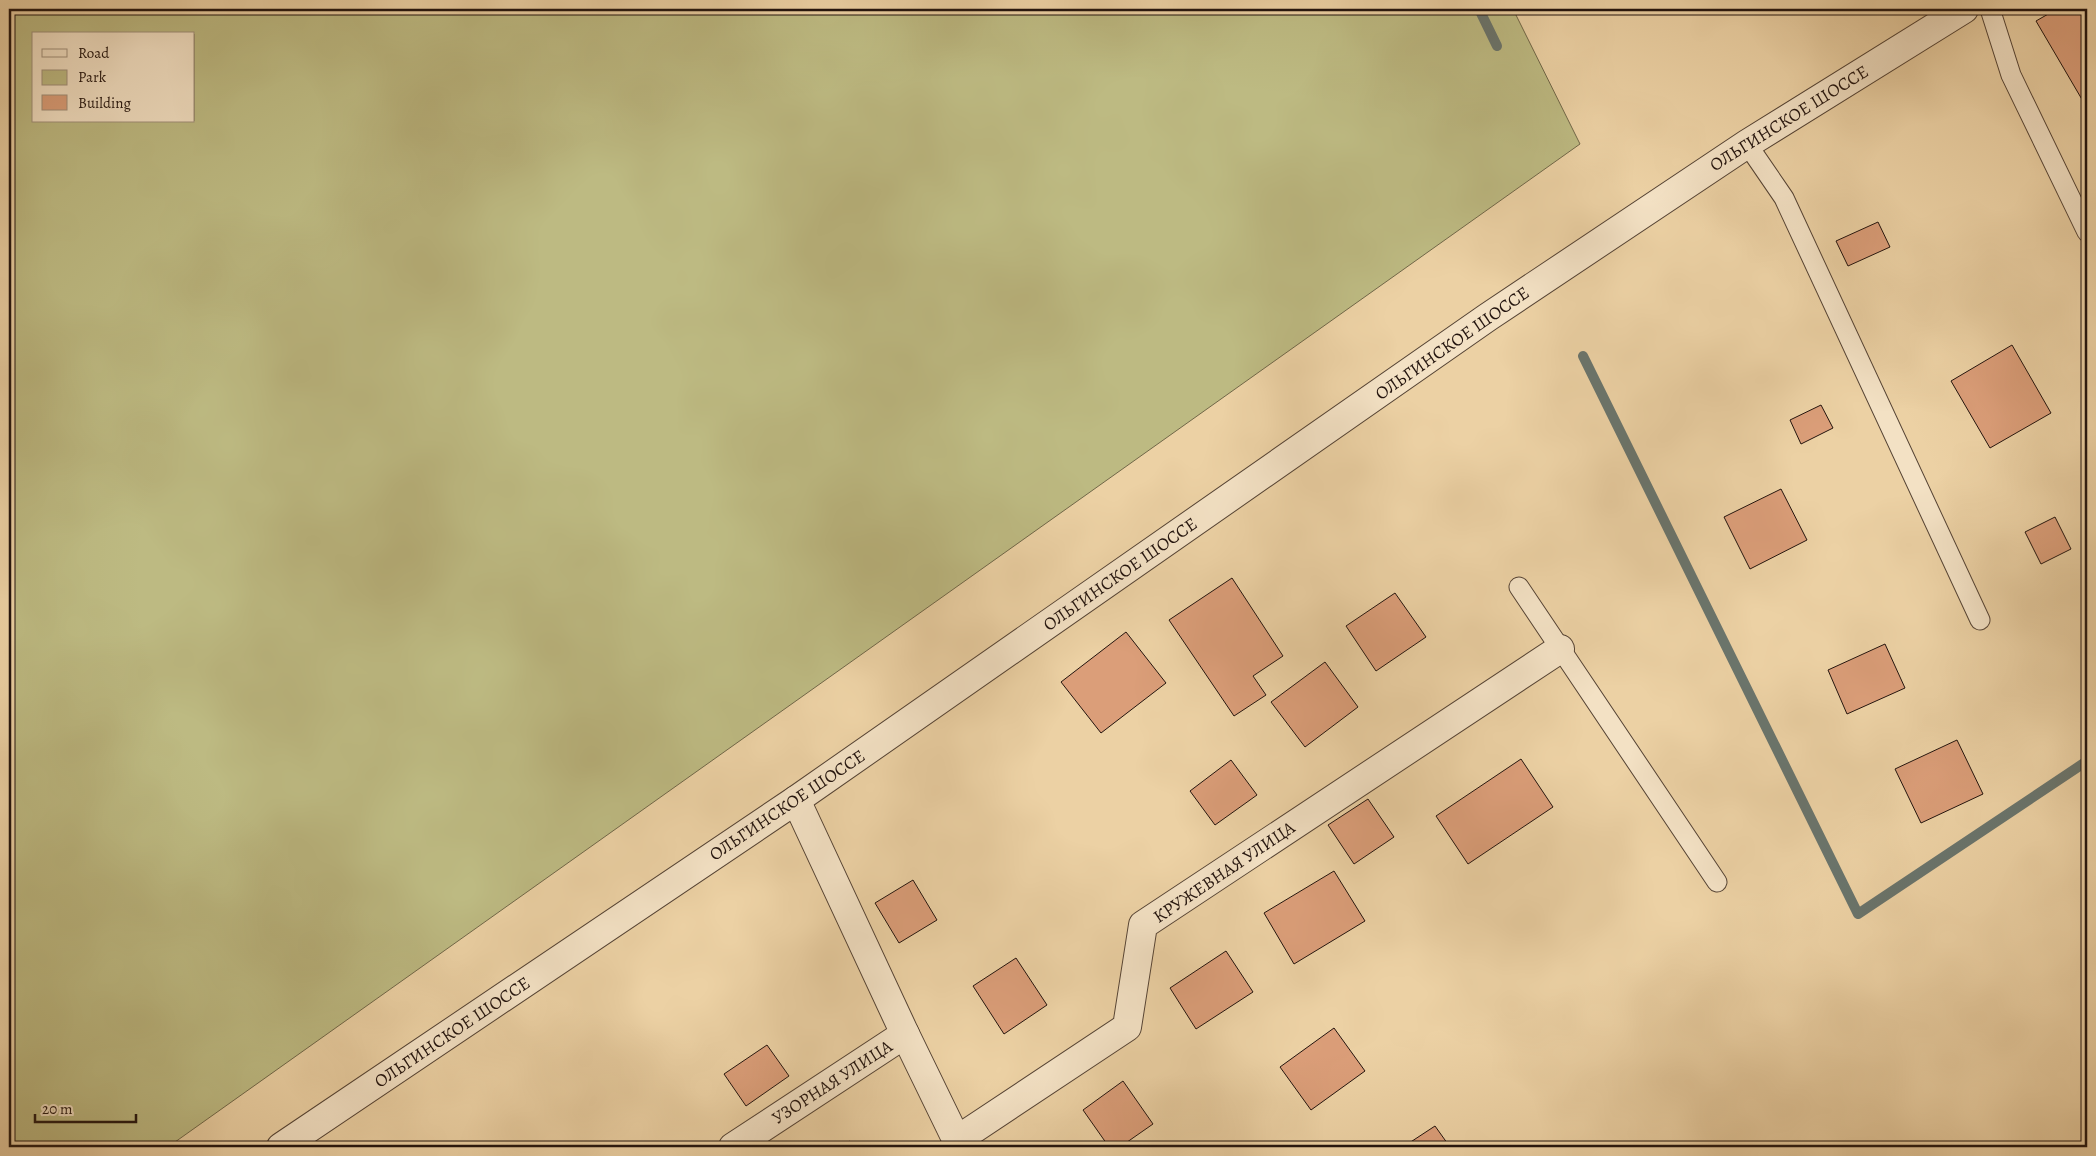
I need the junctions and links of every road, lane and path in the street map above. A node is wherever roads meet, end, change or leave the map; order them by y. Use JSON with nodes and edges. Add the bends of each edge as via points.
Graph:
{"nodes":[{"id":1,"x":1964,"y":9,"type":"edge"},
{"id":2,"x":1990,"y":9,"type":"edge"},
{"id":3,"x":1746,"y":144,"type":"junction"},
{"id":4,"x":2087,"y":232,"type":"edge"},
{"id":5,"x":1519,"y":587,"type":"dead end"},
{"id":6,"x":1980,"y":620,"type":"dead end"},
{"id":7,"x":1560,"y":649,"type":"junction"},
{"id":8,"x":796,"y":800,"type":"junction"},
{"id":9,"x":1717,"y":882,"type":"dead end"},
{"id":10,"x":905,"y":1034,"type":"junction"},
{"id":11,"x":958,"y":1144,"type":"edge"},
{"id":12,"x":281,"y":1147,"type":"edge"},
{"id":13,"x":733,"y":1147,"type":"edge"}],
"edges":[{"from":1,"to":3,"type":"street","name":"ОЛЬГИНСКОЕ ШОССЕ"},
{"from":2,"to":4,"type":"lane","via":[[2011,76]]},
{"from":3,"to":6,"type":"lane","via":[[1784,198]]},
{"from":3,"to":8,"type":"street","name":"ОЛЬГИНСКОЕ ШОССЕ","via":[[1488,317]]},
{"from":5,"to":7,"type":"lane"},
{"from":7,"to":9,"type":"lane"},
{"from":7,"to":11,"type":"street","name":"КРУЖЕВНАЯ УЛИЦА","via":[[1144,925],[1127,1027]]},
{"from":8,"to":10,"type":"street"},
{"from":8,"to":12,"type":"street","name":"ОЛЬГИНСКОЕ ШОССЕ"},
{"from":10,"to":11,"type":"street"},
{"from":10,"to":13,"type":"street","name":"УЗОРНАЯ УЛИЦА"}]}
